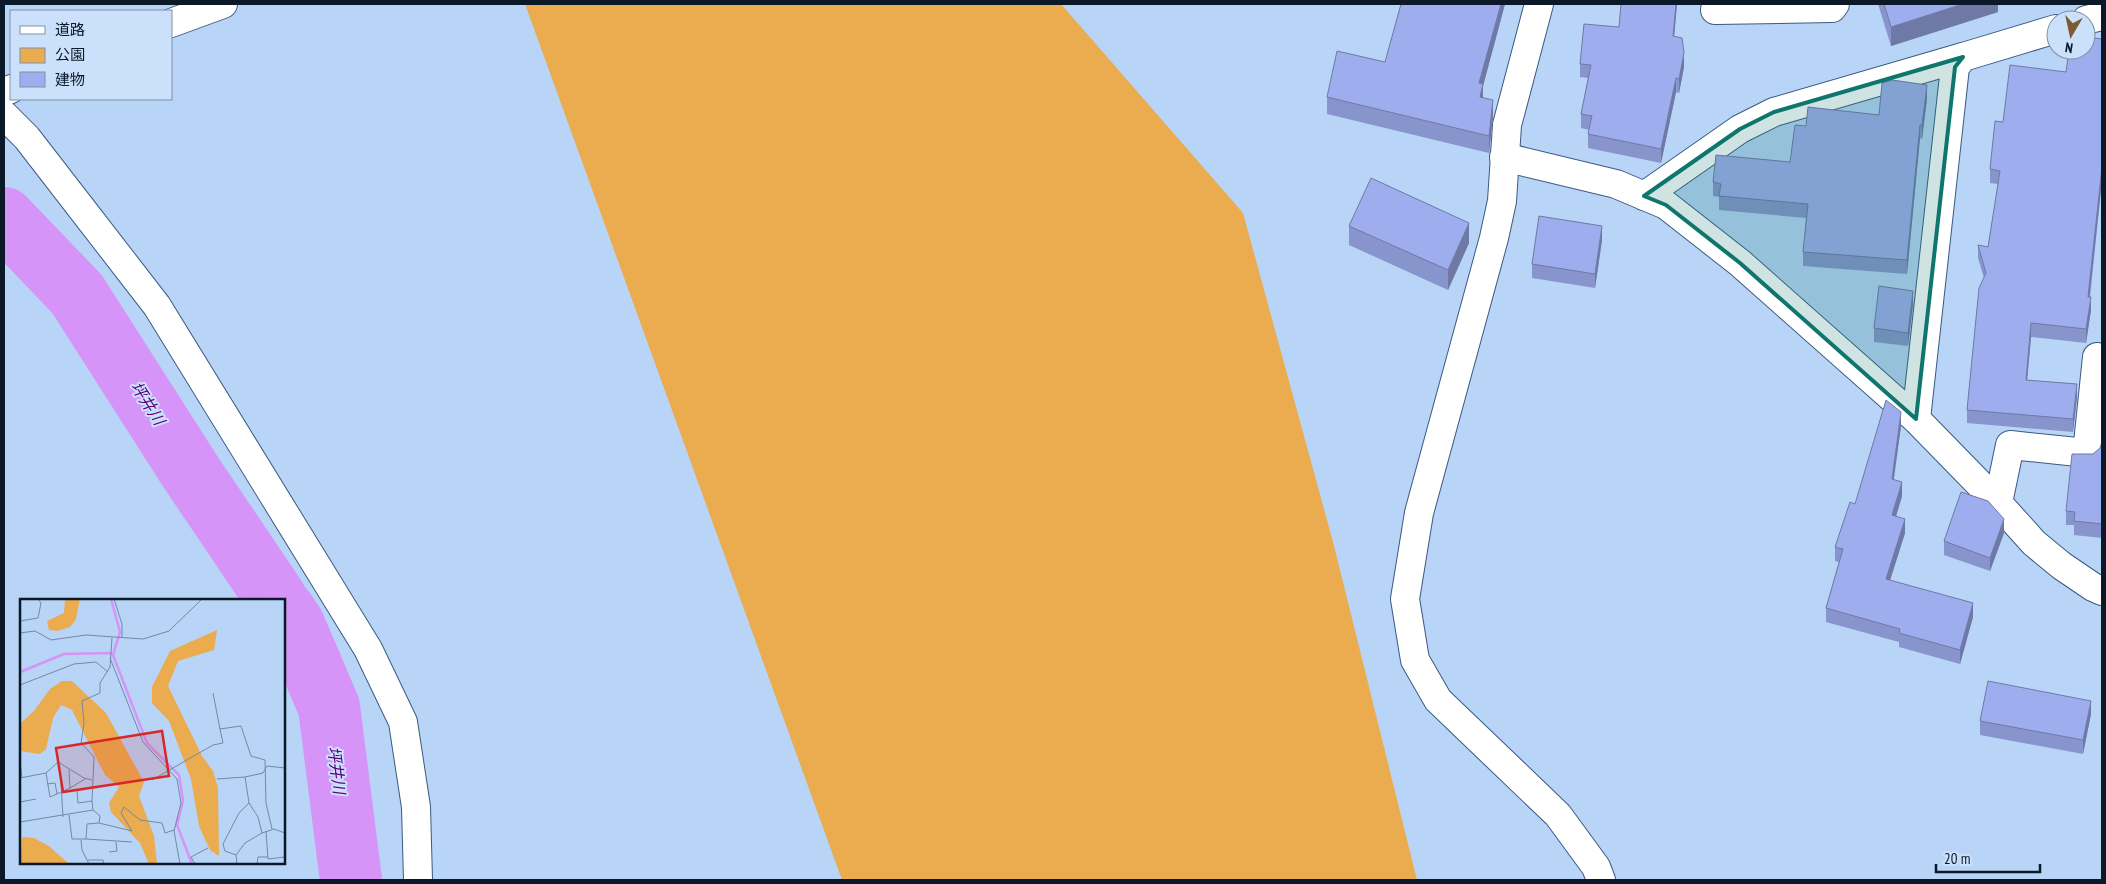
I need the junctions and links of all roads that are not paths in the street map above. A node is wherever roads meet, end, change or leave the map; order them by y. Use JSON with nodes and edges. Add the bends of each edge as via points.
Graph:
{"nodes":[{"id":1,"x":223,"y":4,"type":"edge"},
{"id":2,"x":1540,"y":4,"type":"edge"},
{"id":3,"x":1835,"y":4,"type":"edge"},
{"id":4,"x":1715,"y":10,"type":"dead end"},
{"id":5,"x":172,"y":23,"type":"edge"},
{"id":6,"x":2046,"y":32,"type":"edge"},
{"id":7,"x":1962,"y":58,"type":"junction"},
{"id":8,"x":4,"y":115,"type":"edge"},
{"id":9,"x":1504,"y":157,"type":"junction"},
{"id":10,"x":1644,"y":196,"type":"junction"},
{"id":11,"x":2097,"y":357,"type":"dead end"},
{"id":12,"x":1916,"y":419,"type":"junction"},
{"id":13,"x":1998,"y":503,"type":"junction"},
{"id":14,"x":2102,"y":591,"type":"edge"},
{"id":15,"x":418,"y":880,"type":"edge"},
{"id":16,"x":1601,"y":880,"type":"edge"}],
"edges":[{"from":1,"to":5,"type":"street"},
{"from":2,"to":9,"type":"street","via":[[1507,125]]},
{"from":3,"to":4,"type":"street","via":[[1832,8]]},
{"from":6,"to":7,"type":"street"},
{"from":7,"to":10,"type":"street","via":[[1774,112],[1740,129]]},
{"from":7,"to":12,"type":"street","via":[[1955,67]]},
{"from":8,"to":15,"type":"street","via":[[27,138],[157,306],[368,649],[403,722],[416,807]]},
{"from":9,"to":10,"type":"street","via":[[1616,184]]},
{"from":9,"to":16,"type":"street","via":[[1502,201],[1494,238],[1419,513],[1405,599],[1415,660],[1438,700],[1558,815],[1596,867]]},
{"from":10,"to":12,"type":"street","via":[[1666,205],[1740,263]]},
{"from":11,"to":13,"type":"street","via":[[2087,453],[2010,445]]},
{"from":12,"to":13,"type":"street"},
{"from":13,"to":14,"type":"street","via":[[2034,543],[2062,566]]}]}
